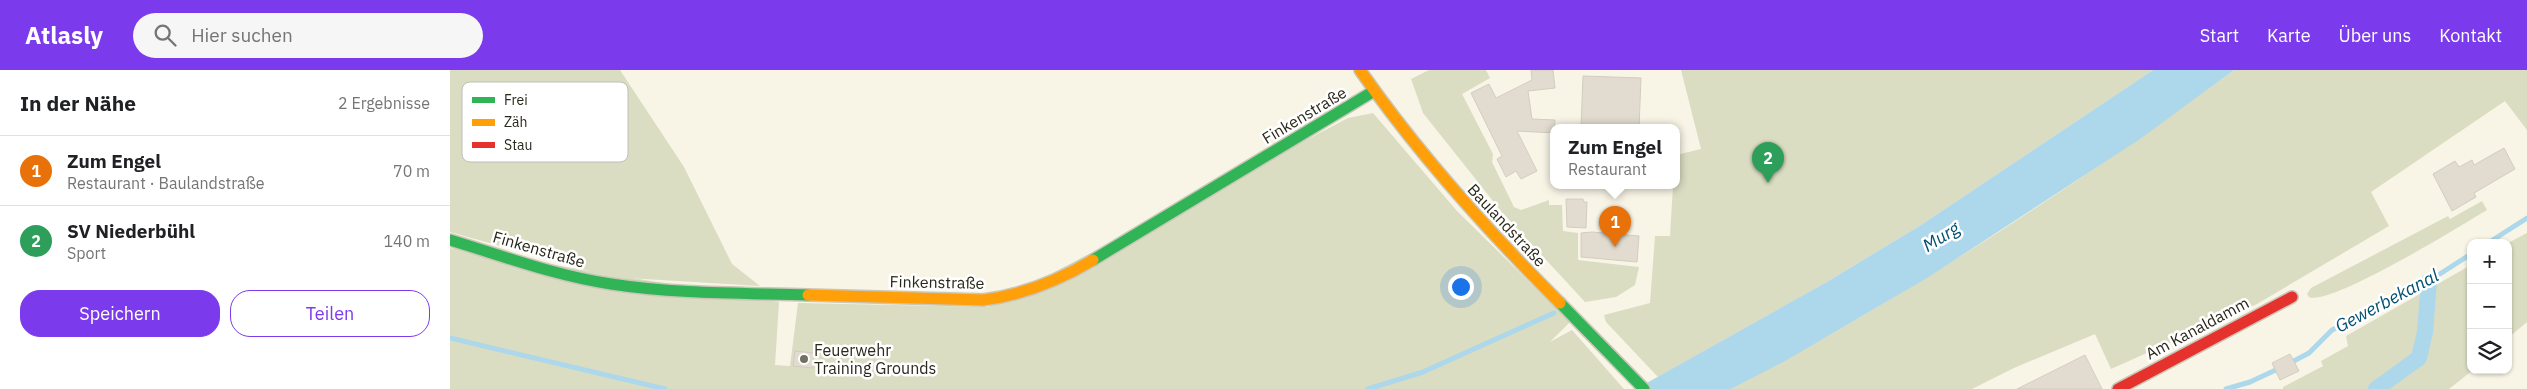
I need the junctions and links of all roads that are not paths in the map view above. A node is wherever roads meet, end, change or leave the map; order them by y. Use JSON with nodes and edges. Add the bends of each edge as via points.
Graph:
{"nodes":[{"id":1,"x":1360,"y":70,"type":"edge"},
{"id":2,"x":1374,"y":91,"type":"junction"},
{"id":3,"x":450,"y":240,"type":"edge"},
{"id":4,"x":2292,"y":296,"type":"dead end"},
{"id":5,"x":1644,"y":389,"type":"edge"},
{"id":6,"x":2118,"y":389,"type":"edge"}],
"edges":[{"from":1,"to":2,"type":"street","name":"Baulandstraße"},
{"from":2,"to":3,"type":"street","name":"Finkenstraße","via":[[1081,267],[1042,286],[1005,297],[961,300],[660,291],[557,272]]},
{"from":2,"to":5,"type":"street","name":"Baulandstraße","via":[[1449,186],[1528,272]]},
{"from":4,"to":6,"type":"street","name":"Am Kanaldamm"}]}
